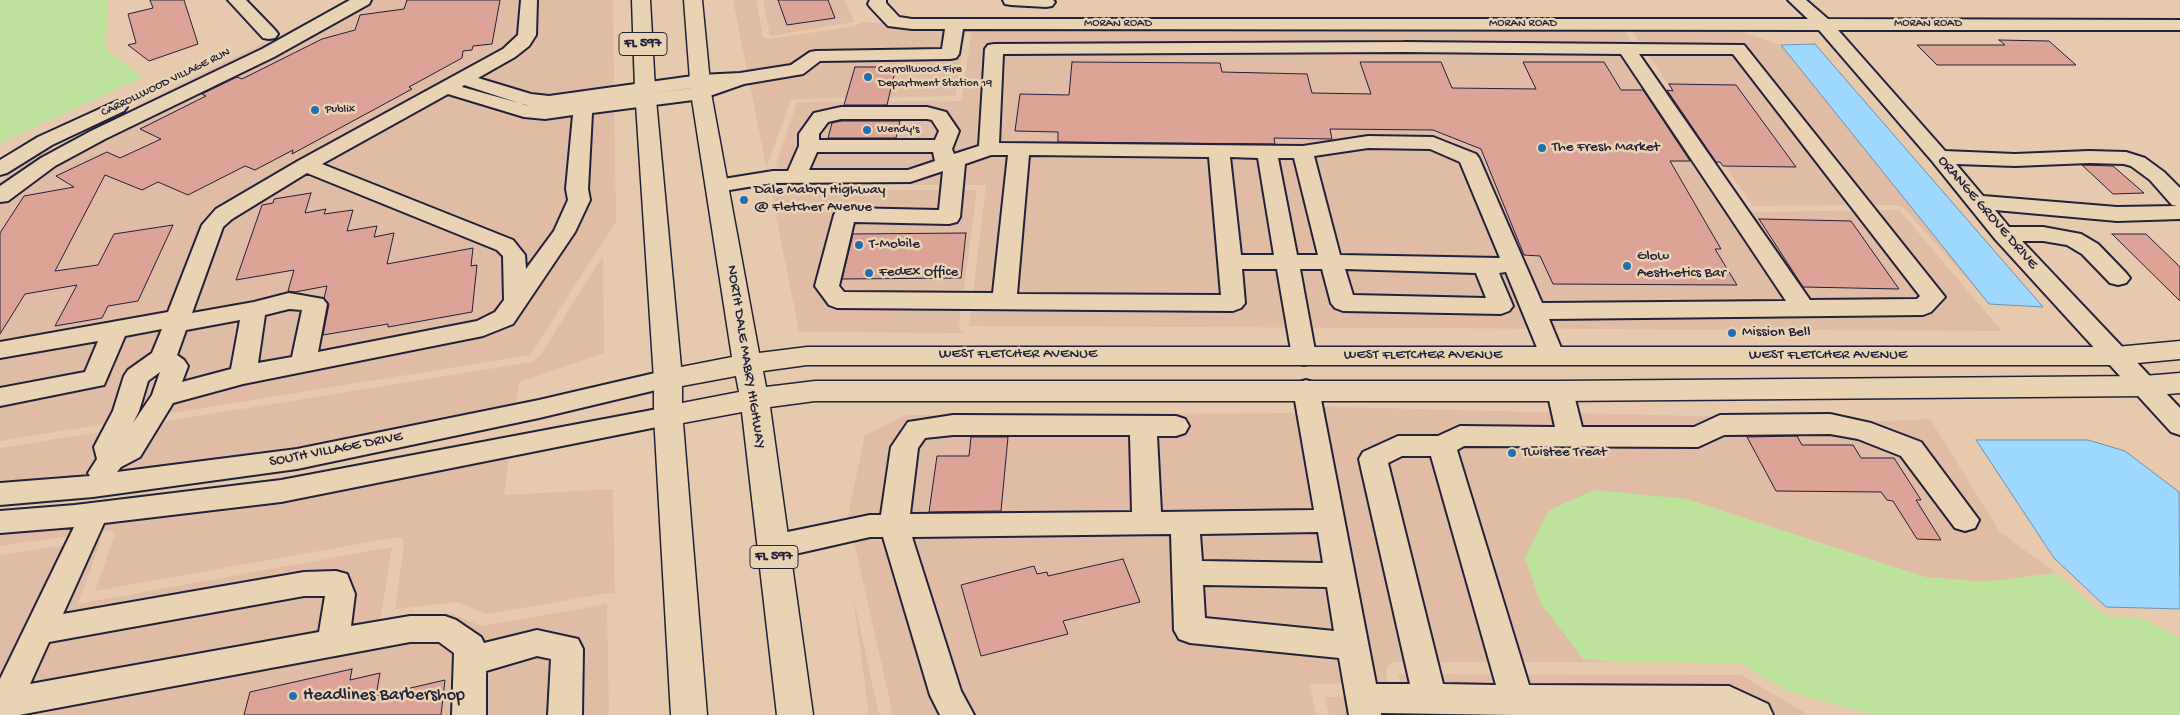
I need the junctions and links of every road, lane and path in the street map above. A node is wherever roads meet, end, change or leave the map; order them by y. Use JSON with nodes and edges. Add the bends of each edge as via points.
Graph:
{"nodes":[{"id":1,"x":236,"y":0,"type":"edge"},
{"id":2,"x":333,"y":0,"type":"edge"},
{"id":3,"x":363,"y":0,"type":"edge"},
{"id":4,"x":529,"y":0,"type":"edge"},
{"id":5,"x":641,"y":0,"type":"edge"},
{"id":6,"x":693,"y":0,"type":"edge"},
{"id":7,"x":878,"y":0,"type":"edge"},
{"id":8,"x":1012,"y":0,"type":"edge"},
{"id":9,"x":1796,"y":0,"type":"edge"},
{"id":10,"x":1046,"y":1,"type":"edge"},
{"id":11,"x":955,"y":24,"type":"junction"},
{"id":12,"x":1046,"y":24,"type":"junction"},
{"id":13,"x":1823,"y":24,"type":"junction"},
{"id":14,"x":2180,"y":25,"type":"edge"},
{"id":15,"x":269,"y":34,"type":"junction"},
{"id":16,"x":1627,"y":49,"type":"junction"},
{"id":17,"x":454,"y":84,"type":"junction"},
{"id":18,"x":700,"y":87,"type":"junction"},
{"id":19,"x":646,"y":94,"type":"junction"},
{"id":20,"x":583,"y":107,"type":"junction"},
{"id":21,"x":809,"y":146,"type":"junction"},
{"id":22,"x":989,"y":149,"type":"junction"},
{"id":23,"x":1019,"y":150,"type":"junction"},
{"id":24,"x":1219,"y":151,"type":"junction"},
{"id":25,"x":1267,"y":152,"type":"junction"},
{"id":26,"x":1303,"y":152,"type":"junction"},
{"id":27,"x":948,"y":157,"type":"junction"},
{"id":28,"x":1939,"y":157,"type":"junction"},
{"id":29,"x":305,"y":165,"type":"junction"},
{"id":30,"x":0,"y":169,"type":"edge"},
{"id":31,"x":796,"y":176,"type":"junction"},
{"id":32,"x":717,"y":186,"type":"junction"},
{"id":33,"x":0,"y":196,"type":"edge"},
{"id":34,"x":2180,"y":200,"type":"edge"},
{"id":35,"x":1978,"y":202,"type":"junction"},
{"id":36,"x":2180,"y":212,"type":"edge"},
{"id":37,"x":2003,"y":234,"type":"junction"},
{"id":38,"x":554,"y":247,"type":"junction"},
{"id":39,"x":514,"y":255,"type":"junction"},
{"id":40,"x":1230,"y":262,"type":"junction"},
{"id":41,"x":1287,"y":262,"type":"junction"},
{"id":42,"x":1331,"y":262,"type":"junction"},
{"id":43,"x":1514,"y":265,"type":"junction"},
{"id":44,"x":1485,"y":266,"type":"junction"},
{"id":45,"x":2118,"y":278,"type":"dead end"},
{"id":46,"x":516,"y":300,"type":"junction"},
{"id":47,"x":1004,"y":301,"type":"junction"},
{"id":48,"x":1803,"y":308,"type":"junction"},
{"id":49,"x":254,"y":310,"type":"junction"},
{"id":50,"x":1533,"y":311,"type":"junction"},
{"id":51,"x":176,"y":321,"type":"junction"},
{"id":52,"x":115,"y":329,"type":"junction"},
{"id":53,"x":0,"y":350,"type":"edge"},
{"id":54,"x":2180,"y":350,"type":"edge"},
{"id":55,"x":1304,"y":356,"type":"junction"},
{"id":56,"x":1552,"y":356,"type":"junction"},
{"id":57,"x":2116,"y":356,"type":"junction"},
{"id":58,"x":163,"y":358,"type":"junction"},
{"id":59,"x":303,"y":364,"type":"junction"},
{"id":60,"x":747,"y":364,"type":"junction"},
{"id":61,"x":243,"y":375,"type":"junction"},
{"id":62,"x":668,"y":379,"type":"junction"},
{"id":63,"x":2180,"y":384,"type":"edge"},
{"id":64,"x":2144,"y":386,"type":"junction"},
{"id":65,"x":1306,"y":390,"type":"junction"},
{"id":66,"x":1560,"y":391,"type":"junction"},
{"id":67,"x":164,"y":396,"type":"junction"},
{"id":68,"x":0,"y":397,"type":"edge"},
{"id":69,"x":755,"y":399,"type":"junction"},
{"id":70,"x":668,"y":416,"type":"junction"},
{"id":71,"x":2180,"y":425,"type":"edge"},
{"id":72,"x":1143,"y":426,"type":"junction"},
{"id":73,"x":1176,"y":426,"type":"dead end"},
{"id":74,"x":1571,"y":436,"type":"junction"},
{"id":75,"x":1442,"y":446,"type":"junction"},
{"id":76,"x":110,"y":460,"type":"junction"},
{"id":77,"x":0,"y":494,"type":"edge"},
{"id":78,"x":88,"y":505,"type":"junction"},
{"id":79,"x":1965,"y":520,"type":"dead end"},
{"id":80,"x":1330,"y":521,"type":"junction"},
{"id":81,"x":0,"y":522,"type":"edge"},
{"id":82,"x":1148,"y":523,"type":"junction"},
{"id":83,"x":1184,"y":523,"type":"junction"},
{"id":84,"x":894,"y":526,"type":"junction"},
{"id":85,"x":773,"y":546,"type":"junction"},
{"id":86,"x":1187,"y":573,"type":"junction"},
{"id":87,"x":1340,"y":575,"type":"junction"},
{"id":88,"x":39,"y":631,"type":"junction"},
{"id":89,"x":333,"y":643,"type":"junction"},
{"id":90,"x":1353,"y":646,"type":"junction"},
{"id":91,"x":470,"y":661,"type":"junction"},
{"id":92,"x":1430,"y":698,"type":"junction"},
{"id":93,"x":2,"y":703,"type":"edge"},
{"id":94,"x":1364,"y":706,"type":"edge"},
{"id":95,"x":1528,"y":708,"type":"edge"},
{"id":96,"x":469,"y":715,"type":"edge"},
{"id":97,"x":565,"y":715,"type":"edge"},
{"id":98,"x":690,"y":715,"type":"edge"},
{"id":99,"x":795,"y":715,"type":"edge"},
{"id":100,"x":957,"y":715,"type":"edge"},
{"id":101,"x":1756,"y":715,"type":"edge"}],
"edges":[{"from":1,"to":15,"type":"street"},
{"from":2,"to":15,"type":"street","name":"CARROLLWOOD VILLAGE RUN"},
{"from":3,"to":33,"type":"street","via":[[268,53],[98,135],[48,162]]},
{"from":4,"to":17,"type":"street","via":[[527,35],[523,42]]},
{"from":5,"to":19,"type":"main road","number":"FL 597"},
{"from":6,"to":18,"type":"main road","name":"NORTH DALE MABRY HIGHWAY","number":"FL 597"},
{"from":7,"to":11,"type":"street","name":"MORAN ROAD","via":[[877,4],[894,22]]},
{"from":8,"to":10,"type":"street"},
{"from":9,"to":13,"type":"street","name":"ORANGE GROVE DRIVE"},
{"from":10,"to":12,"type":"street"},
{"from":11,"to":12,"type":"street","name":"MORAN ROAD"},
{"from":11,"to":18,"type":"street","via":[[950,54],[816,56],[796,70]]},
{"from":12,"to":13,"type":"street","name":"MORAN ROAD"},
{"from":13,"to":14,"type":"street","name":"MORAN ROAD"},
{"from":13,"to":28,"type":"street","name":"ORANGE GROVE DRIVE"},
{"from":15,"to":30,"type":"street","name":"CARROLLWOOD VILLAGE RUN","via":[[45,141]]},
{"from":16,"to":22,"type":"street","via":[[994,49]]},
{"from":16,"to":48,"type":"street"},
{"from":16,"to":48,"type":"street","via":[[1738,49],[1934,297],[1923,307]]},
{"from":17,"to":19,"type":"street","via":[[549,102]]},
{"from":17,"to":20,"type":"street","via":[[524,112],[545,113]]},
{"from":17,"to":29,"type":"street"},
{"from":18,"to":19,"type":"street"},
{"from":18,"to":32,"type":"main road","name":"NORTH DALE MABRY HIGHWAY","number":"FL 597"},
{"from":19,"to":20,"type":"street"},
{"from":19,"to":62,"type":"main road","number":"FL 597"},
{"from":20,"to":38,"type":"street","via":[[579,200]]},
{"from":21,"to":27,"type":"street"},
{"from":21,"to":27,"type":"street","via":[[809,134],[821,117],[840,113],[926,113],[940,116],[949,131]]},
{"from":21,"to":31,"type":"street"},
{"from":22,"to":23,"type":"street"},
{"from":22,"to":27,"type":"street"},
{"from":23,"to":24,"type":"street"},
{"from":23,"to":47,"type":"street"},
{"from":24,"to":25,"type":"street"},
{"from":24,"to":40,"type":"street"},
{"from":25,"to":26,"type":"street"},
{"from":25,"to":41,"type":"street"},
{"from":26,"to":42,"type":"street"},
{"from":26,"to":43,"type":"street","via":[[1368,142],[1433,143],[1469,158]]},
{"from":27,"to":31,"type":"street","via":[[910,176]]},
{"from":27,"to":47,"type":"street","via":[[949,217],[845,215],[827,286],[836,300]]},
{"from":28,"to":34,"type":"street","via":[[2015,160],[2126,158],[2152,172]]},
{"from":28,"to":35,"type":"street","name":"ORANGE GROVE DRIVE"},
{"from":29,"to":39,"type":"street","via":[[489,238]]},
{"from":29,"to":51,"type":"street","via":[[224,214],[213,225]]},
{"from":31,"to":32,"type":"street"},
{"from":32,"to":60,"type":"main road","name":"NORTH DALE MABRY HIGHWAY","number":"FL 597"},
{"from":35,"to":36,"type":"street","via":[[2117,214]]},
{"from":35,"to":37,"type":"street","name":"ORANGE GROVE DRIVE"},
{"from":37,"to":45,"type":"street","via":[[2043,234],[2073,239],[2090,249]]},
{"from":37,"to":57,"type":"street","name":"ORANGE GROVE DRIVE"},
{"from":38,"to":39,"type":"street"},
{"from":38,"to":46,"type":"street"},
{"from":39,"to":46,"type":"street"},
{"from":40,"to":41,"type":"street"},
{"from":40,"to":47,"type":"street","via":[[1233,303]]},
{"from":41,"to":42,"type":"street"},
{"from":41,"to":55,"type":"street"},
{"from":42,"to":44,"type":"street"},
{"from":42,"to":44,"type":"street","via":[[1343,303],[1501,306]]},
{"from":43,"to":44,"type":"street"},
{"from":43,"to":50,"type":"street"},
{"from":46,"to":59,"type":"street","via":[[504,318],[483,328]]},
{"from":48,"to":50,"type":"street"},
{"from":49,"to":51,"type":"street"},
{"from":49,"to":59,"type":"street","via":[[289,301],[315,304]]},
{"from":49,"to":61,"type":"street"},
{"from":50,"to":56,"type":"street"},
{"from":51,"to":52,"type":"street"},
{"from":51,"to":58,"type":"street"},
{"from":52,"to":53,"type":"street"},
{"from":52,"to":68,"type":"street","via":[[95,379]]},
{"from":54,"to":57,"type":"main road","name":"WEST FLETCHER AVENUE"},
{"from":55,"to":56,"type":"main road","name":"WEST FLETCHER AVENUE"},
{"from":55,"to":60,"type":"main road","name":"WEST FLETCHER AVENUE","via":[[807,356]]},
{"from":56,"to":57,"type":"main road","name":"WEST FLETCHER AVENUE"},
{"from":56,"to":66,"type":"main road"},
{"from":57,"to":64,"type":"street","name":"ORANGE GROVE DRIVE"},
{"from":58,"to":67,"type":"street","via":[[175,366]]},
{"from":58,"to":76,"type":"street","via":[[137,376],[126,411],[108,447]]},
{"from":59,"to":61,"type":"street"},
{"from":60,"to":62,"type":"main road","name":"WEST FLETCHER AVENUE"},
{"from":60,"to":69,"type":"main road","name":"NORTH DALE MABRY HIGHWAY","number":"FL 597"},
{"from":61,"to":67,"type":"street"},
{"from":62,"to":70,"type":"main road","number":"FL 597"},
{"from":62,"to":78,"type":"street","name":"SOUTH VILLAGE DRIVE"},
{"from":63,"to":64,"type":"main road"},
{"from":64,"to":66,"type":"main road"},
{"from":64,"to":71,"type":"street","name":"ORANGE GROVE DRIVE"},
{"from":65,"to":66,"type":"main road"},
{"from":65,"to":69,"type":"main road","via":[[816,390]]},
{"from":65,"to":80,"type":"street"},
{"from":66,"to":74,"type":"street"},
{"from":67,"to":76,"type":"street","via":[[130,450]]},
{"from":69,"to":70,"type":"main road"},
{"from":69,"to":85,"type":"main road","name":"NORTH DALE MABRY HIGHWAY","number":"FL 597"},
{"from":70,"to":78,"type":"street","name":"SOUTH VILLAGE DRIVE","via":[[281,491]]},
{"from":70,"to":98,"type":"main road","number":"FL 597"},
{"from":72,"to":73,"type":"street"},
{"from":72,"to":82,"type":"street"},
{"from":72,"to":84,"type":"street","via":[[953,425],[917,429],[905,447]]},
{"from":74,"to":75,"type":"street","via":[[1460,436]]},
{"from":74,"to":79,"type":"street","via":[[1698,437],[1720,424],[1830,424],[1862,430],[1911,449]]},
{"from":75,"to":92,"type":"street","via":[[1398,446],[1373,459]]},
{"from":75,"to":95,"type":"street"},
{"from":76,"to":78,"type":"street"},
{"from":77,"to":78,"type":"street","name":"SOUTH VILLAGE DRIVE"},
{"from":78,"to":81,"type":"street","name":"SOUTH VILLAGE DRIVE"},
{"from":78,"to":88,"type":"street"},
{"from":80,"to":83,"type":"street"},
{"from":80,"to":87,"type":"street"},
{"from":82,"to":83,"type":"street"},
{"from":82,"to":84,"type":"street"},
{"from":83,"to":86,"type":"street"},
{"from":84,"to":85,"type":"street","via":[[870,526]]},
{"from":84,"to":100,"type":"street","via":[[946,695]]},
{"from":85,"to":99,"type":"main road","name":"NORTH DALE MABRY HIGHWAY","number":"FL 597"},
{"from":86,"to":87,"type":"street"},
{"from":86,"to":90,"type":"street","via":[[1190,630]]},
{"from":87,"to":90,"type":"street"},
{"from":88,"to":89,"type":"street","via":[[304,584],[336,582],[340,594]]},
{"from":88,"to":93,"type":"street"},
{"from":89,"to":91,"type":"street","via":[[410,630],[445,630],[470,647]]},
{"from":89,"to":93,"type":"street"},
{"from":90,"to":94,"type":"street"},
{"from":91,"to":96,"type":"street"},
{"from":91,"to":97,"type":"street","via":[[537,643],[567,649]]},
{"from":92,"to":94,"type":"street"},
{"from":92,"to":95,"type":"street"},
{"from":95,"to":101,"type":"street","via":[[1730,701]]}]}
